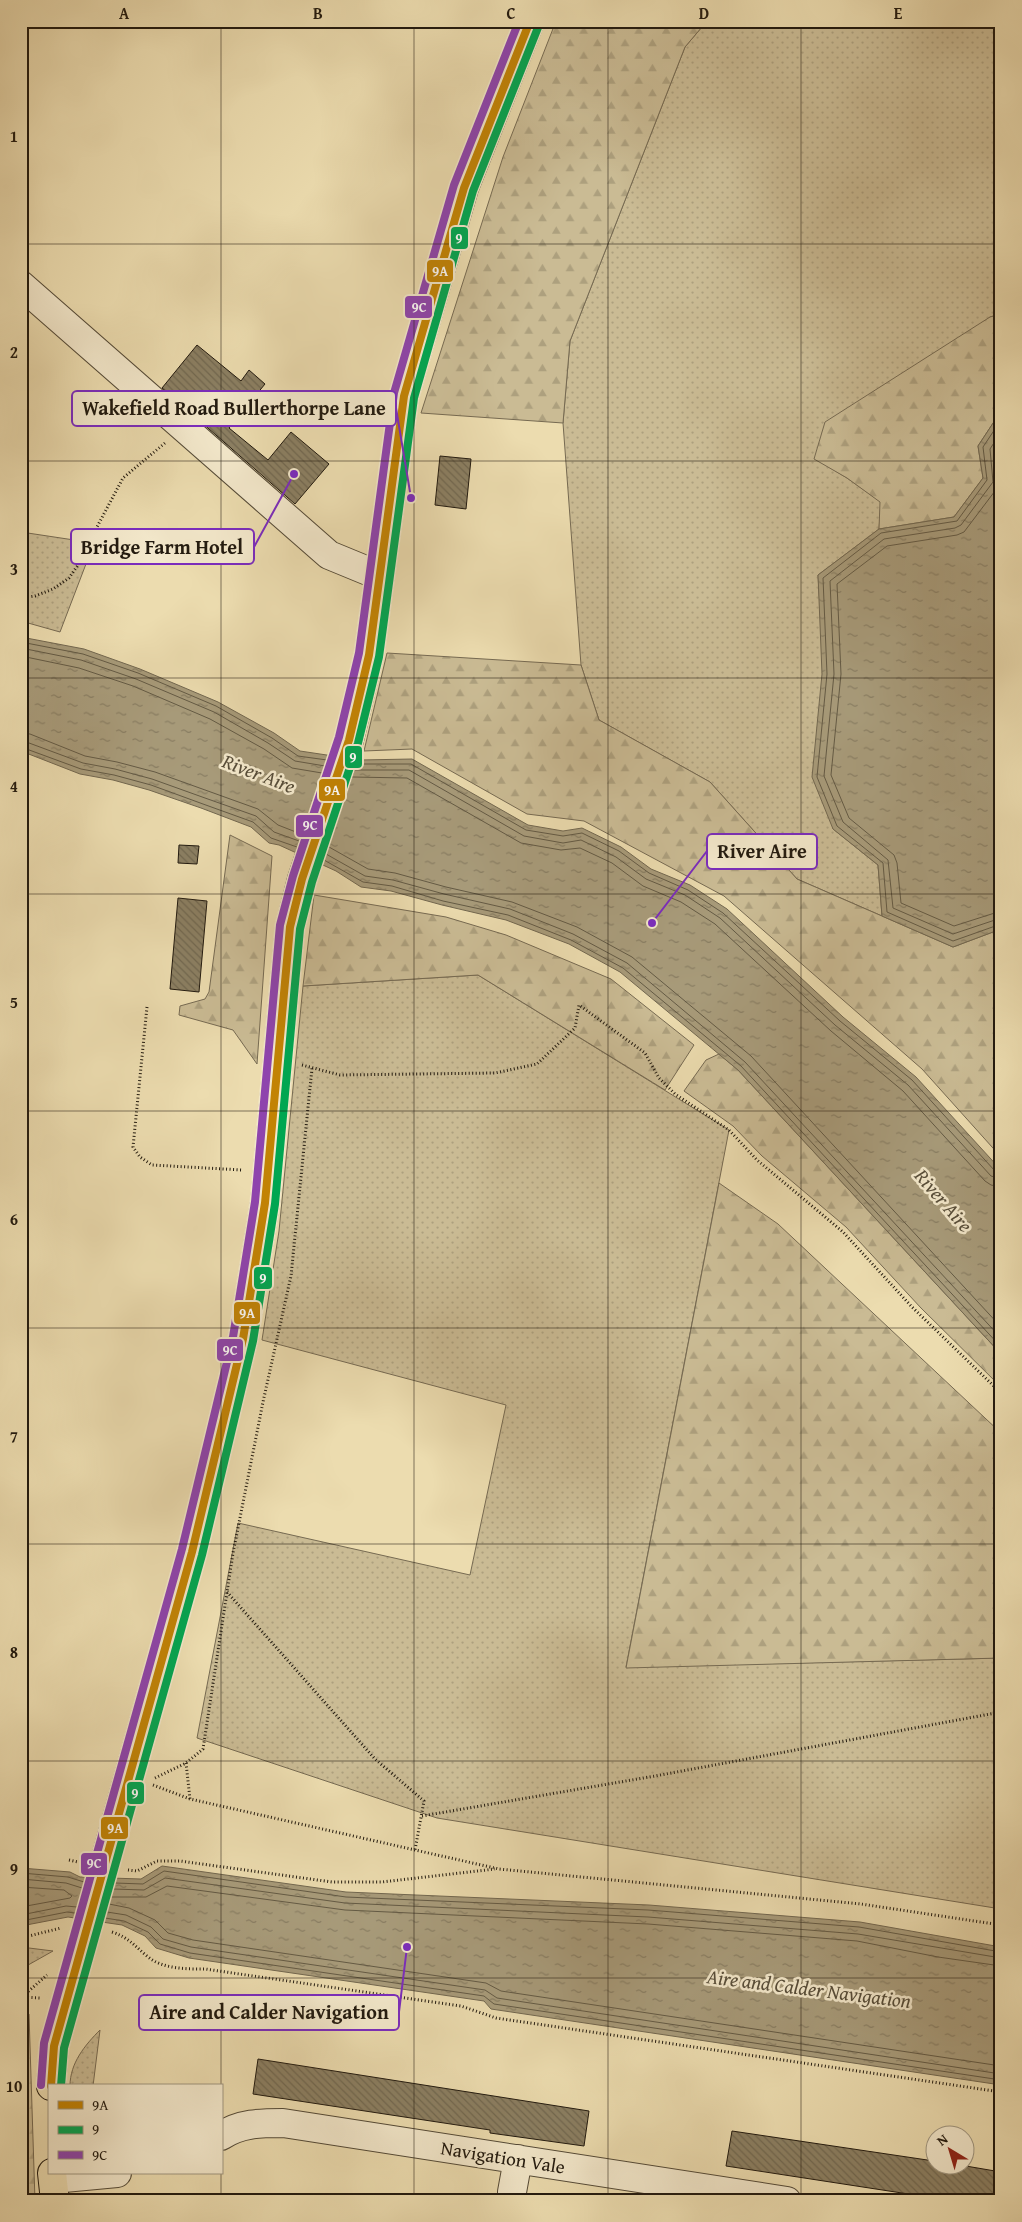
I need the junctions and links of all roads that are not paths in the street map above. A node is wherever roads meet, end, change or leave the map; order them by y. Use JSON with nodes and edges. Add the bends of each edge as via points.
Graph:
{"nodes":[{"id":1,"x":530,"y":21,"type":"edge"},
{"id":2,"x":21,"y":285,"type":"edge"},
{"id":3,"x":380,"y":576,"type":"junction"},
{"id":4,"x":51,"y":2084,"type":"edge"},
{"id":5,"x":222,"y":2135,"type":"edge"},
{"id":6,"x":518,"y":2159,"type":"junction"},
{"id":7,"x":111,"y":2174,"type":"edge"},
{"id":8,"x":53,"y":2184,"type":"edge"},
{"id":9,"x":512,"y":2192,"type":"dead end"},
{"id":10,"x":783,"y":2200,"type":"edge"}],
"edges":[{"from":1,"to":3,"type":"main road","via":[[464,188],[404,396]]},
{"from":2,"to":3,"type":"street","via":[[329,554]]},
{"from":3,"to":4,"type":"main road","bridge":true,"via":[[369,655],[349,740],[290,928],[265,1202],[243,1339],[137,1778],[112,1836],[82,1933],[54,2046]]},
{"from":5,"to":6,"type":"street","name":"Navigation Vale","via":[[253,2123],[284,2123]]},
{"from":6,"to":9,"type":"street"},
{"from":6,"to":10,"type":"street","name":"Navigation Vale"},
{"from":7,"to":8,"type":"street"}]}
